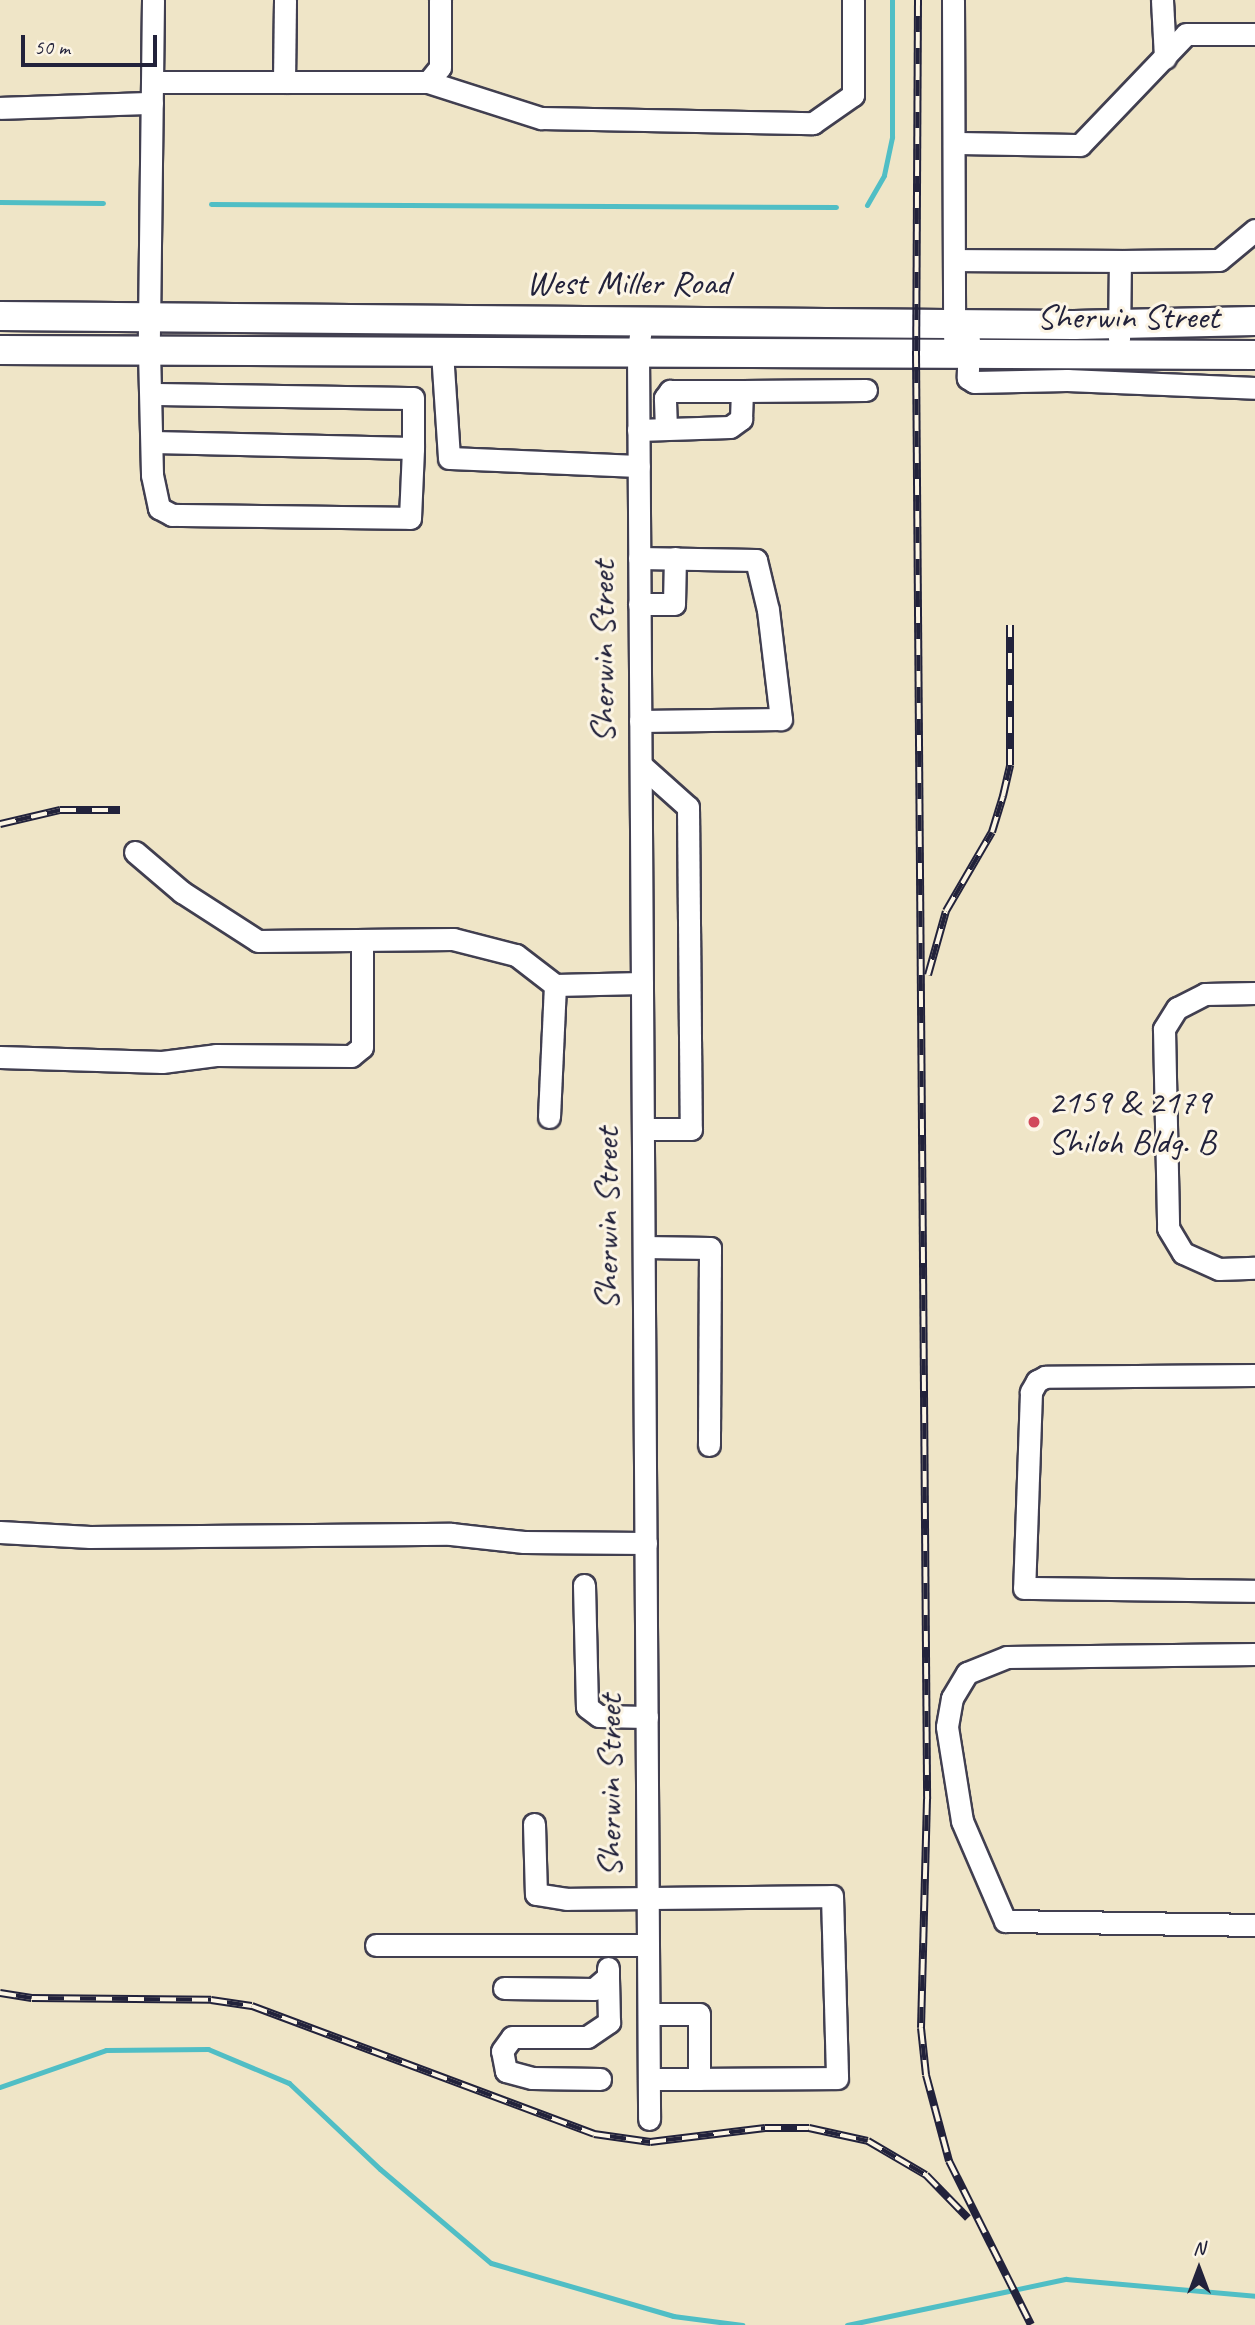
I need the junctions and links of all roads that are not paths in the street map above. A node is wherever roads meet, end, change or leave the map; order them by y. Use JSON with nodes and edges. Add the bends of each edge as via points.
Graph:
{"nodes":[{"id":1,"x":153,"y":0,"type":"edge"},
{"id":2,"x":285,"y":0,"type":"edge"},
{"id":3,"x":440,"y":0,"type":"edge"},
{"id":4,"x":853,"y":0,"type":"edge"},
{"id":5,"x":953,"y":0,"type":"edge"},
{"id":6,"x":1162,"y":0,"type":"edge"},
{"id":7,"x":1255,"y":33,"type":"edge"},
{"id":8,"x":1164,"y":58,"type":"junction"},
{"id":9,"x":284,"y":82,"type":"junction"},
{"id":10,"x":428,"y":82,"type":"junction"},
{"id":11,"x":152,"y":92,"type":"junction"},
{"id":12,"x":0,"y":108,"type":"edge"},
{"id":13,"x":954,"y":143,"type":"junction"},
{"id":14,"x":1255,"y":230,"type":"edge"},
{"id":15,"x":954,"y":260,"type":"junction"},
{"id":16,"x":1120,"y":261,"type":"junction"},
{"id":17,"x":0,"y":316,"type":"edge"},
{"id":18,"x":152,"y":317,"type":"junction"},
{"id":19,"x":642,"y":319,"type":"junction"},
{"id":20,"x":1255,"y":321,"type":"edge"},
{"id":21,"x":962,"y":323,"type":"junction"},
{"id":22,"x":1068,"y":324,"type":"junction"},
{"id":23,"x":1119,"y":324,"type":"junction"},
{"id":24,"x":0,"y":350,"type":"edge"},
{"id":25,"x":149,"y":351,"type":"junction"},
{"id":26,"x":825,"y":351,"type":"junction"},
{"id":27,"x":916,"y":351,"type":"joint"},
{"id":28,"x":442,"y":352,"type":"junction"},
{"id":29,"x":638,"y":352,"type":"junction"},
{"id":30,"x":961,"y":352,"type":"junction"},
{"id":31,"x":1120,"y":355,"type":"junction"},
{"id":32,"x":1255,"y":355,"type":"edge"},
{"id":33,"x":1067,"y":367,"type":"junction"},
{"id":34,"x":1255,"y":388,"type":"edge"},
{"id":35,"x":866,"y":390,"type":"dead end"},
{"id":36,"x":742,"y":391,"type":"junction"},
{"id":37,"x":826,"y":391,"type":"junction"},
{"id":38,"x":152,"y":394,"type":"junction"},
{"id":39,"x":666,"y":429,"type":"junction"},
{"id":40,"x":638,"y":430,"type":"junction"},
{"id":41,"x":153,"y":442,"type":"junction"},
{"id":42,"x":413,"y":448,"type":"junction"},
{"id":43,"x":639,"y":466,"type":"junction"},
{"id":44,"x":639,"y":558,"type":"junction"},
{"id":45,"x":675,"y":558,"type":"junction"},
{"id":46,"x":639,"y":604,"type":"junction"},
{"id":47,"x":640,"y":721,"type":"junction"},
{"id":48,"x":641,"y":765,"type":"junction"},
{"id":49,"x":135,"y":852,"type":"dead end"},
{"id":50,"x":362,"y":940,"type":"junction"},
{"id":51,"x":642,"y":983,"type":"junction"},
{"id":52,"x":555,"y":985,"type":"junction"},
{"id":53,"x":1255,"y":993,"type":"edge"},
{"id":54,"x":0,"y":1057,"type":"edge"},
{"id":55,"x":549,"y":1117,"type":"dead end"},
{"id":56,"x":643,"y":1129,"type":"junction"},
{"id":57,"x":644,"y":1247,"type":"junction"},
{"id":58,"x":1255,"y":1268,"type":"edge"},
{"id":59,"x":1255,"y":1375,"type":"edge"},
{"id":60,"x":709,"y":1445,"type":"dead end"},
{"id":61,"x":0,"y":1532,"type":"edge"},
{"id":62,"x":646,"y":1543,"type":"junction"},
{"id":63,"x":584,"y":1585,"type":"dead end"},
{"id":64,"x":1255,"y":1591,"type":"edge"},
{"id":65,"x":1255,"y":1654,"type":"edge"},
{"id":66,"x":647,"y":1717,"type":"junction"},
{"id":67,"x":534,"y":1824,"type":"dead end"},
{"id":68,"x":648,"y":1897,"type":"junction"},
{"id":69,"x":1255,"y":1925,"type":"edge"},
{"id":70,"x":376,"y":1945,"type":"dead end"},
{"id":71,"x":608,"y":1945,"type":"junction"},
{"id":72,"x":648,"y":1945,"type":"junction"},
{"id":73,"x":608,"y":1977,"type":"junction"},
{"id":74,"x":504,"y":1988,"type":"dead end"},
{"id":75,"x":649,"y":2014,"type":"junction"},
{"id":76,"x":600,"y":2079,"type":"dead end"},
{"id":77,"x":649,"y":2079,"type":"junction"},
{"id":78,"x":699,"y":2079,"type":"junction"},
{"id":79,"x":649,"y":2119,"type":"dead end"}],
"edges":[{"from":1,"to":11,"type":"street"},
{"from":2,"to":9,"type":"street"},
{"from":3,"to":10,"type":"street","via":[[440,67]]},
{"from":4,"to":10,"type":"street","via":[[853,95],[813,123],[541,118]]},
{"from":5,"to":13,"type":"street"},
{"from":6,"to":8,"type":"street"},
{"from":7,"to":8,"type":"street","via":[[1186,33]]},
{"from":8,"to":13,"type":"street","via":[[1080,145]]},
{"from":9,"to":10,"type":"street"},
{"from":9,"to":11,"type":"street"},
{"from":11,"to":12,"type":"street"},
{"from":11,"to":18,"type":"street"},
{"from":13,"to":15,"type":"street"},
{"from":14,"to":16,"type":"street","via":[[1219,260]]},
{"from":15,"to":16,"type":"street"},
{"from":15,"to":21,"type":"street"},
{"from":16,"to":23,"type":"street"},
{"from":17,"to":18,"type":"main road","name":"West Miller Road"},
{"from":18,"to":19,"type":"main road","name":"West Miller Road"},
{"from":18,"to":25,"type":"street"},
{"from":19,"to":21,"type":"main road","name":"West Miller Road"},
{"from":19,"to":29,"type":"street","name":"Sherwin Street"},
{"from":20,"to":23,"type":"main road","name":"West Miller Road"},
{"from":21,"to":22,"type":"main road","name":"West Miller Road"},
{"from":21,"to":30,"type":"street"},
{"from":22,"to":23,"type":"main road","name":"West Miller Road"},
{"from":22,"to":33,"type":"street"},
{"from":23,"to":31,"type":"street"},
{"from":24,"to":25,"type":"main road","name":"West Miller Road"},
{"from":25,"to":28,"type":"main road","name":"West Miller Road"},
{"from":25,"to":38,"type":"street"},
{"from":26,"to":27,"type":"main road","name":"West Miller Road"},
{"from":26,"to":29,"type":"main road","name":"West Miller Road"},
{"from":26,"to":37,"type":"street"},
{"from":27,"to":30,"type":"main road","name":"Sherwin Street"},
{"from":28,"to":29,"type":"main road","name":"West Miller Road"},
{"from":28,"to":43,"type":"street","via":[[449,458]]},
{"from":29,"to":40,"type":"street","name":"Sherwin Street"},
{"from":30,"to":33,"type":"main road","name":"Sherwin Street"},
{"from":31,"to":32,"type":"main road","name":"Sherwin Street"},
{"from":31,"to":33,"type":"main road","name":"Sherwin Street"},
{"from":33,"to":34,"type":"street"},
{"from":35,"to":37,"type":"street"},
{"from":36,"to":37,"type":"street"},
{"from":36,"to":39,"type":"street","via":[[741,419],[730,428]]},
{"from":36,"to":39,"type":"street","via":[[670,391],[665,398]]},
{"from":38,"to":41,"type":"street"},
{"from":38,"to":42,"type":"street","via":[[413,398]]},
{"from":39,"to":40,"type":"street"},
{"from":40,"to":43,"type":"street","name":"Sherwin Street"},
{"from":41,"to":42,"type":"street"},
{"from":41,"to":42,"type":"street","via":[[154,494],[159,508],[172,515],[410,518]]},
{"from":43,"to":44,"type":"street","name":"Sherwin Street"},
{"from":44,"to":45,"type":"street"},
{"from":44,"to":46,"type":"street","name":"Sherwin Street"},
{"from":45,"to":46,"type":"street","via":[[674,604]]},
{"from":45,"to":47,"type":"street","via":[[756,560],[768,610],[781,719]]},
{"from":46,"to":47,"type":"street","name":"Sherwin Street"},
{"from":47,"to":48,"type":"street","name":"Sherwin Street"},
{"from":48,"to":51,"type":"street","name":"Sherwin Street"},
{"from":48,"to":56,"type":"street","via":[[688,807],[691,1129]]},
{"from":49,"to":50,"type":"street","via":[[182,892],[258,941]]},
{"from":50,"to":52,"type":"street","via":[[453,939],[516,956]]},
{"from":50,"to":54,"type":"street","via":[[362,1047],[351,1056],[216,1055],[162,1062]]},
{"from":51,"to":52,"type":"street"},
{"from":51,"to":56,"type":"street","name":"Sherwin Street"},
{"from":52,"to":55,"type":"street"},
{"from":53,"to":58,"type":"street","via":[[1205,994],[1177,1008],[1164,1029],[1168,1228],[1183,1254],[1219,1269]]},
{"from":56,"to":57,"type":"street","name":"Sherwin Street"},
{"from":57,"to":60,"type":"street","via":[[710,1248]]},
{"from":57,"to":62,"type":"street","name":"Sherwin Street"},
{"from":59,"to":64,"type":"street","via":[[1045,1377],[1037,1381],[1031,1392],[1024,1588]]},
{"from":61,"to":62,"type":"street","via":[[90,1537],[451,1534],[523,1542]]},
{"from":62,"to":66,"type":"street","name":"Sherwin Street"},
{"from":63,"to":66,"type":"street","via":[[587,1707],[599,1716]]},
{"from":65,"to":69,"type":"street","via":[[1007,1657],[967,1674],[952,1698],[947,1727],[962,1821],[1005,1921]]},
{"from":66,"to":68,"type":"street","name":"Sherwin Street"},
{"from":67,"to":68,"type":"street","via":[[536,1894],[567,1899]]},
{"from":68,"to":72,"type":"street","name":"Sherwin Street"},
{"from":68,"to":78,"type":"street","via":[[832,1896],[837,2078]]},
{"from":70,"to":71,"type":"street"},
{"from":71,"to":72,"type":"street"},
{"from":71,"to":73,"type":"street"},
{"from":72,"to":75,"type":"street","name":"Sherwin Street"},
{"from":73,"to":74,"type":"street","via":[[594,1989]]},
{"from":73,"to":76,"type":"street","via":[[609,2022],[587,2037],[512,2036],[502,2051],[506,2071],[532,2078]]},
{"from":75,"to":77,"type":"street","name":"Sherwin Street"},
{"from":75,"to":78,"type":"street","via":[[699,2014]]},
{"from":77,"to":78,"type":"street"},
{"from":77,"to":79,"type":"street","name":"Sherwin Street"}]}
